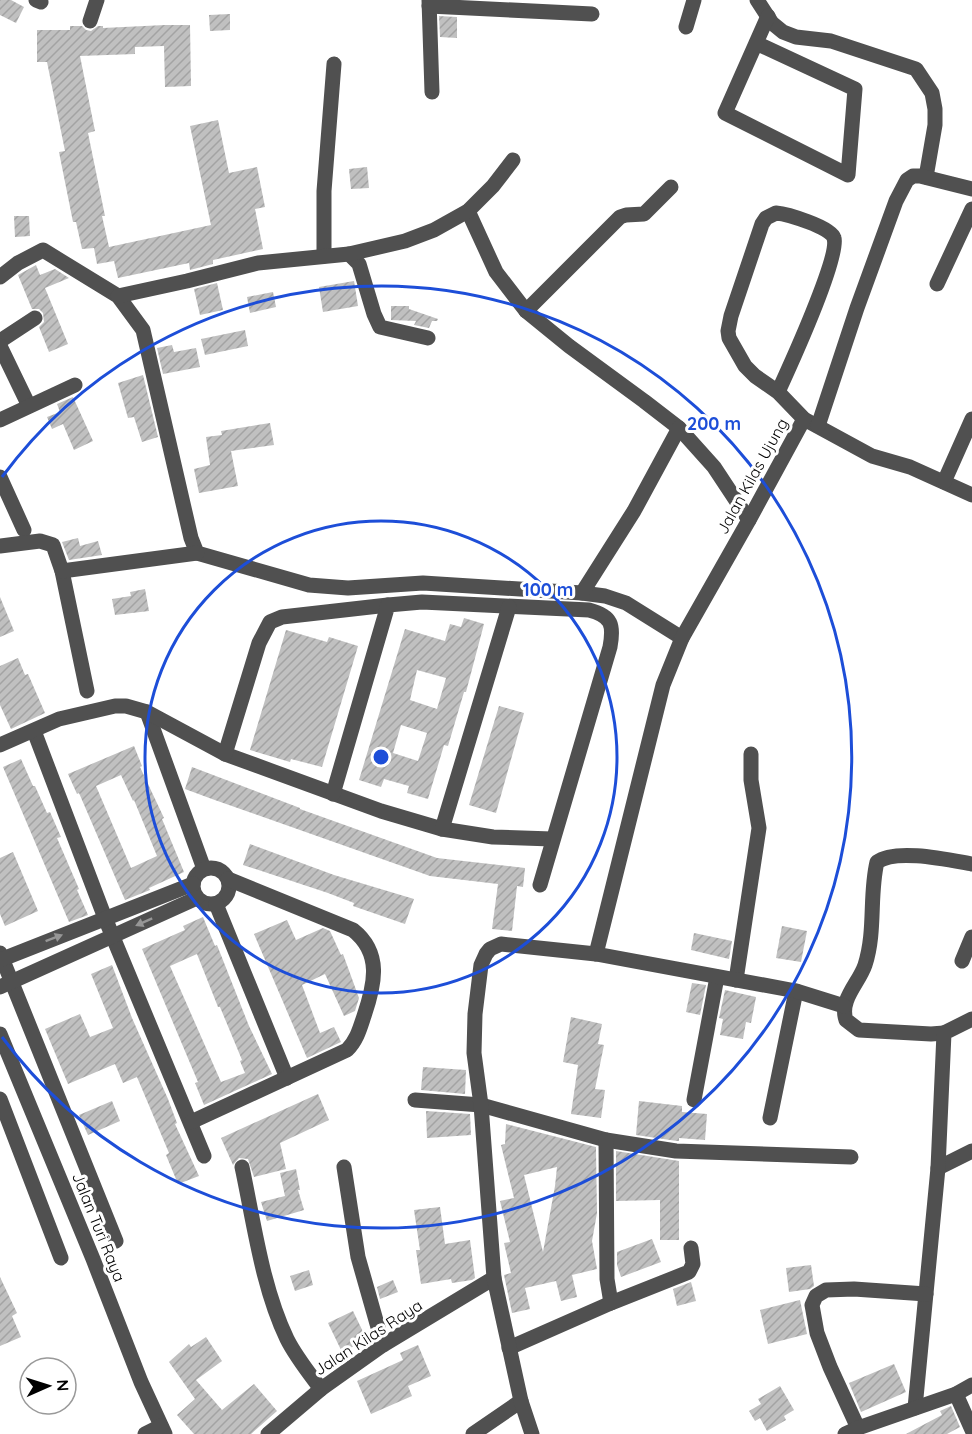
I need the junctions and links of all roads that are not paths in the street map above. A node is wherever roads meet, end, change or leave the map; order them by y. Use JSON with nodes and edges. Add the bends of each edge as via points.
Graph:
{"nodes":[{"id":1,"x":97,"y":0,"type":"edge"},
{"id":2,"x":694,"y":0,"type":"edge"},
{"id":3,"x":758,"y":0,"type":"edge"},
{"id":4,"x":429,"y":3,"type":"edge"},
{"id":5,"x":592,"y":14,"type":"dead end"},
{"id":6,"x":768,"y":16,"type":"junction"},
{"id":7,"x":90,"y":21,"type":"dead end"},
{"id":8,"x":686,"y":27,"type":"dead end"},
{"id":9,"x":756,"y":43,"type":"junction"},
{"id":10,"x":334,"y":64,"type":"dead end"},
{"id":11,"x":432,"y":92,"type":"dead end"},
{"id":12,"x":513,"y":160,"type":"dead end"},
{"id":13,"x":927,"y":177,"type":"junction"},
{"id":14,"x":670,"y":187,"type":"dead end"},
{"id":15,"x":972,"y":189,"type":"edge"},
{"id":16,"x":972,"y":209,"type":"edge"},
{"id":17,"x":468,"y":211,"type":"junction"},
{"id":18,"x":349,"y":254,"type":"junction"},
{"id":19,"x":324,"y":256,"type":"junction"},
{"id":20,"x":0,"y":277,"type":"edge"},
{"id":21,"x":937,"y":284,"type":"dead end"},
{"id":22,"x":118,"y":296,"type":"junction"},
{"id":23,"x":526,"y":310,"type":"junction"},
{"id":24,"x":35,"y":318,"type":"dead end"},
{"id":25,"x":428,"y":338,"type":"dead end"},
{"id":26,"x":0,"y":340,"type":"edge"},
{"id":27,"x":0,"y":346,"type":"edge"},
{"id":28,"x":75,"y":385,"type":"dead end"},
{"id":29,"x":778,"y":392,"type":"junction"},
{"id":30,"x":29,"y":406,"type":"junction"},
{"id":31,"x":804,"y":419,"type":"junction"},
{"id":32,"x":972,"y":419,"type":"edge"},
{"id":33,"x":0,"y":420,"type":"edge"},
{"id":34,"x":818,"y":426,"type":"junction"},
{"id":35,"x":679,"y":428,"type":"junction"},
{"id":36,"x":0,"y":477,"type":"edge"},
{"id":37,"x":944,"y":482,"type":"junction"},
{"id":38,"x":972,"y":495,"type":"edge"},
{"id":39,"x":749,"y":520,"type":"junction"},
{"id":40,"x":24,"y":530,"type":"dead end"},
{"id":41,"x":0,"y":546,"type":"edge"},
{"id":42,"x":197,"y":554,"type":"junction"},
{"id":43,"x":62,"y":571,"type":"junction"},
{"id":44,"x":582,"y":593,"type":"junction"},
{"id":45,"x":388,"y":606,"type":"junction"},
{"id":46,"x":509,"y":607,"type":"junction"},
{"id":47,"x":682,"y":638,"type":"junction"},
{"id":48,"x":87,"y":691,"type":"dead end"},
{"id":49,"x":147,"y":712,"type":"junction"},
{"id":50,"x":34,"y":731,"type":"junction"},
{"id":51,"x":0,"y":745,"type":"edge"},
{"id":52,"x":225,"y":754,"type":"junction"},
{"id":53,"x":751,"y":754,"type":"dead end"},
{"id":54,"x":333,"y":794,"type":"junction"},
{"id":55,"x":442,"y":829,"type":"junction"},
{"id":56,"x":552,"y":839,"type":"junction"},
{"id":57,"x":972,"y":864,"type":"edge"},
{"id":58,"x":204,"y":869,"type":"junction"},
{"id":59,"x":228,"y":879,"type":"junction"},
{"id":60,"x":540,"y":885,"type":"dead end"},
{"id":61,"x":195,"y":891,"type":"junction"},
{"id":62,"x":216,"y":904,"type":"junction"},
{"id":63,"x":105,"y":918,"type":"junction"},
{"id":64,"x":112,"y":936,"type":"junction"},
{"id":65,"x":972,"y":938,"type":"edge"},
{"id":66,"x":596,"y":954,"type":"junction"},
{"id":67,"x":1,"y":957,"type":"edge"},
{"id":68,"x":962,"y":961,"type":"dead end"},
{"id":69,"x":717,"y":977,"type":"junction"},
{"id":70,"x":736,"y":980,"type":"junction"},
{"id":71,"x":6,"y":985,"type":"edge"},
{"id":72,"x":796,"y":991,"type":"junction"},
{"id":73,"x":844,"y":1006,"type":"junction"},
{"id":74,"x":972,"y":1019,"type":"edge"},
{"id":75,"x":944,"y":1033,"type":"junction"},
{"id":76,"x":0,"y":1034,"type":"edge"},
{"id":77,"x":287,"y":1078,"type":"junction"},
{"id":78,"x":0,"y":1099,"type":"edge"},
{"id":79,"x":415,"y":1100,"type":"dead end"},
{"id":80,"x":694,"y":1100,"type":"dead end"},
{"id":81,"x":481,"y":1105,"type":"junction"},
{"id":82,"x":770,"y":1118,"type":"dead end"},
{"id":83,"x":191,"y":1122,"type":"junction"},
{"id":84,"x":606,"y":1140,"type":"junction"},
{"id":85,"x":972,"y":1150,"type":"edge"},
{"id":86,"x":204,"y":1156,"type":"dead end"},
{"id":87,"x":851,"y":1157,"type":"dead end"},
{"id":88,"x":242,"y":1167,"type":"dead end"},
{"id":89,"x":344,"y":1167,"type":"dead end"},
{"id":90,"x":938,"y":1168,"type":"junction"},
{"id":91,"x":116,"y":1241,"type":"dead end"},
{"id":92,"x":691,"y":1248,"type":"dead end"},
{"id":93,"x":61,"y":1258,"type":"dead end"},
{"id":94,"x":494,"y":1278,"type":"junction"},
{"id":95,"x":926,"y":1294,"type":"junction"},
{"id":96,"x":611,"y":1303,"type":"junction"},
{"id":97,"x":383,"y":1345,"type":"junction"},
{"id":98,"x":509,"y":1348,"type":"junction"},
{"id":99,"x":972,"y":1385,"type":"edge"},
{"id":100,"x":321,"y":1389,"type":"junction"},
{"id":101,"x":956,"y":1394,"type":"junction"},
{"id":102,"x":521,"y":1401,"type":"junction"},
{"id":103,"x":915,"y":1408,"type":"junction"},
{"id":104,"x":163,"y":1430,"type":"edge"},
{"id":105,"x":972,"y":1430,"type":"edge"},
{"id":106,"x":852,"y":1431,"type":"edge"},
{"id":107,"x":145,"y":1434,"type":"edge"},
{"id":108,"x":268,"y":1434,"type":"edge"},
{"id":109,"x":473,"y":1434,"type":"edge"},
{"id":110,"x":532,"y":1434,"type":"edge"}],
"edges":[{"from":1,"to":7,"type":"street"},
{"from":2,"to":8,"type":"street"},
{"from":3,"to":6,"type":"street"},
{"from":4,"to":5,"type":"street"},
{"from":4,"to":11,"type":"street"},
{"from":6,"to":9,"type":"street"},
{"from":6,"to":13,"type":"street","via":[[783,32],[795,37],[831,41],[916,69],[932,93],[935,109]]},
{"from":9,"to":9,"type":"street","via":[[725,113],[848,176],[855,88]]},
{"from":10,"to":19,"type":"street","via":[[324,191]]},
{"from":12,"to":17,"type":"street"},
{"from":13,"to":15,"type":"street"},
{"from":13,"to":34,"type":"street","via":[[913,176],[907,180],[896,201]]},
{"from":14,"to":23,"type":"street","via":[[644,214],[620,217]]},
{"from":16,"to":21,"type":"street"},
{"from":17,"to":18,"type":"street","via":[[418,236]]},
{"from":17,"to":23,"type":"street","via":[[496,272]]},
{"from":18,"to":19,"type":"street"},
{"from":18,"to":25,"type":"street","via":[[359,264],[380,327]]},
{"from":19,"to":22,"type":"street","via":[[258,263]]},
{"from":20,"to":22,"type":"street","via":[[43,250]]},
{"from":22,"to":42,"type":"street","via":[[143,330]]},
{"from":23,"to":35,"type":"street"},
{"from":24,"to":26,"type":"street"},
{"from":27,"to":30,"type":"street"},
{"from":28,"to":30,"type":"street"},
{"from":29,"to":29,"type":"street","name":"Jalan Kilas Ujung","via":[[827,273],[835,239],[829,231],[782,213],[771,215],[762,224],[728,331],[745,366]]},
{"from":29,"to":31,"type":"street","name":"Jalan Kilas Ujung"},
{"from":30,"to":33,"type":"street"},
{"from":31,"to":34,"type":"street"},
{"from":31,"to":39,"type":"street","name":"Jalan Kilas Ujung"},
{"from":32,"to":37,"type":"street"},
{"from":34,"to":37,"type":"street","via":[[872,456]]},
{"from":35,"to":39,"type":"street","via":[[714,467]]},
{"from":35,"to":44,"type":"street","via":[[634,511]]},
{"from":36,"to":40,"type":"street"},
{"from":37,"to":38,"type":"street"},
{"from":39,"to":47,"type":"street","name":"Jalan Kilas Ujung"},
{"from":41,"to":43,"type":"street","via":[[40,541],[53,545]]},
{"from":42,"to":43,"type":"street"},
{"from":42,"to":44,"type":"street","via":[[327,587],[423,583]]},
{"from":43,"to":48,"type":"street"},
{"from":44,"to":47,"type":"street","via":[[626,603]]},
{"from":45,"to":46,"type":"street","via":[[422,602]]},
{"from":45,"to":52,"type":"street","via":[[282,617],[270,622],[259,643]]},
{"from":45,"to":54,"type":"street"},
{"from":46,"to":55,"type":"street"},
{"from":46,"to":56,"type":"street","via":[[589,610],[607,617],[611,627],[610,647]]},
{"from":47,"to":66,"type":"street","name":"Jalan Kilas Ujung","via":[[657,706]]},
{"from":49,"to":50,"type":"street","via":[[115,706],[59,719]]},
{"from":49,"to":52,"type":"street"},
{"from":49,"to":58,"type":"street"},
{"from":50,"to":51,"type":"street"},
{"from":50,"to":63,"type":"street"},
{"from":52,"to":54,"type":"street"},
{"from":53,"to":70,"type":"street","via":[[759,828]]},
{"from":54,"to":55,"type":"street"},
{"from":55,"to":56,"type":"street","via":[[493,837]]},
{"from":56,"to":60,"type":"street"},
{"from":57,"to":73,"type":"street","via":[[902,855],[877,861],[865,965]]},
{"from":58,"to":59,"type":"street","via":[[215,868]]},
{"from":58,"to":61,"type":"street","via":[[195,878]]},
{"from":59,"to":62,"type":"street","via":[[226,897]]},
{"from":59,"to":77,"type":"street","via":[[352,930],[368,945],[372,957],[372,990],[352,1045]]},
{"from":61,"to":62,"type":"street","via":[[206,904]]},
{"from":61,"to":63,"type":"street"},
{"from":61,"to":64,"type":"street","one_way":true},
{"from":62,"to":77,"type":"street"},
{"from":63,"to":64,"type":"street"},
{"from":67,"to":63,"type":"street","one_way":true},
{"from":64,"to":71,"type":"street"},
{"from":64,"to":83,"type":"street"},
{"from":65,"to":68,"type":"street"},
{"from":66,"to":69,"type":"street"},
{"from":66,"to":81,"type":"street","via":[[501,944],[486,954],[475,1014],[474,1053]]},
{"from":67,"to":71,"type":"street"},
{"from":69,"to":70,"type":"street"},
{"from":69,"to":80,"type":"street"},
{"from":70,"to":72,"type":"street"},
{"from":71,"to":91,"type":"street"},
{"from":72,"to":73,"type":"street"},
{"from":72,"to":82,"type":"street"},
{"from":73,"to":75,"type":"street","via":[[846,1020],[859,1030]]},
{"from":74,"to":75,"type":"street"},
{"from":75,"to":90,"type":"street"},
{"from":76,"to":104,"type":"street","name":"Jalan Turi Raya"},
{"from":77,"to":83,"type":"street"},
{"from":78,"to":93,"type":"street"},
{"from":79,"to":81,"type":"street"},
{"from":81,"to":84,"type":"street"},
{"from":81,"to":94,"type":"street"},
{"from":83,"to":86,"type":"street"},
{"from":84,"to":87,"type":"street","via":[[676,1151]]},
{"from":84,"to":96,"type":"street","via":[[607,1279]]},
{"from":85,"to":90,"type":"street"},
{"from":88,"to":100,"type":"street","via":[[273,1302],[286,1337]]},
{"from":89,"to":97,"type":"street","via":[[358,1257]]},
{"from":90,"to":95,"type":"street"},
{"from":92,"to":96,"type":"street","via":[[693,1264],[689,1272]]},
{"from":94,"to":97,"type":"street","name":"Jalan Kilas Raya"},
{"from":94,"to":98,"type":"street"},
{"from":95,"to":103,"type":"street"},
{"from":95,"to":106,"type":"street","via":[[854,1289],[826,1290],[816,1296],[812,1305],[817,1333]]},
{"from":96,"to":98,"type":"street"},
{"from":97,"to":100,"type":"street","name":"Jalan Kilas Raya"},
{"from":98,"to":102,"type":"street"},
{"from":99,"to":101,"type":"street"},
{"from":100,"to":108,"type":"street","name":"Jalan Kilas Raya"},
{"from":101,"to":103,"type":"street"},
{"from":101,"to":105,"type":"street"},
{"from":102,"to":109,"type":"street"},
{"from":102,"to":110,"type":"street"},
{"from":103,"to":106,"type":"street"},
{"from":104,"to":107,"type":"street"}]}
